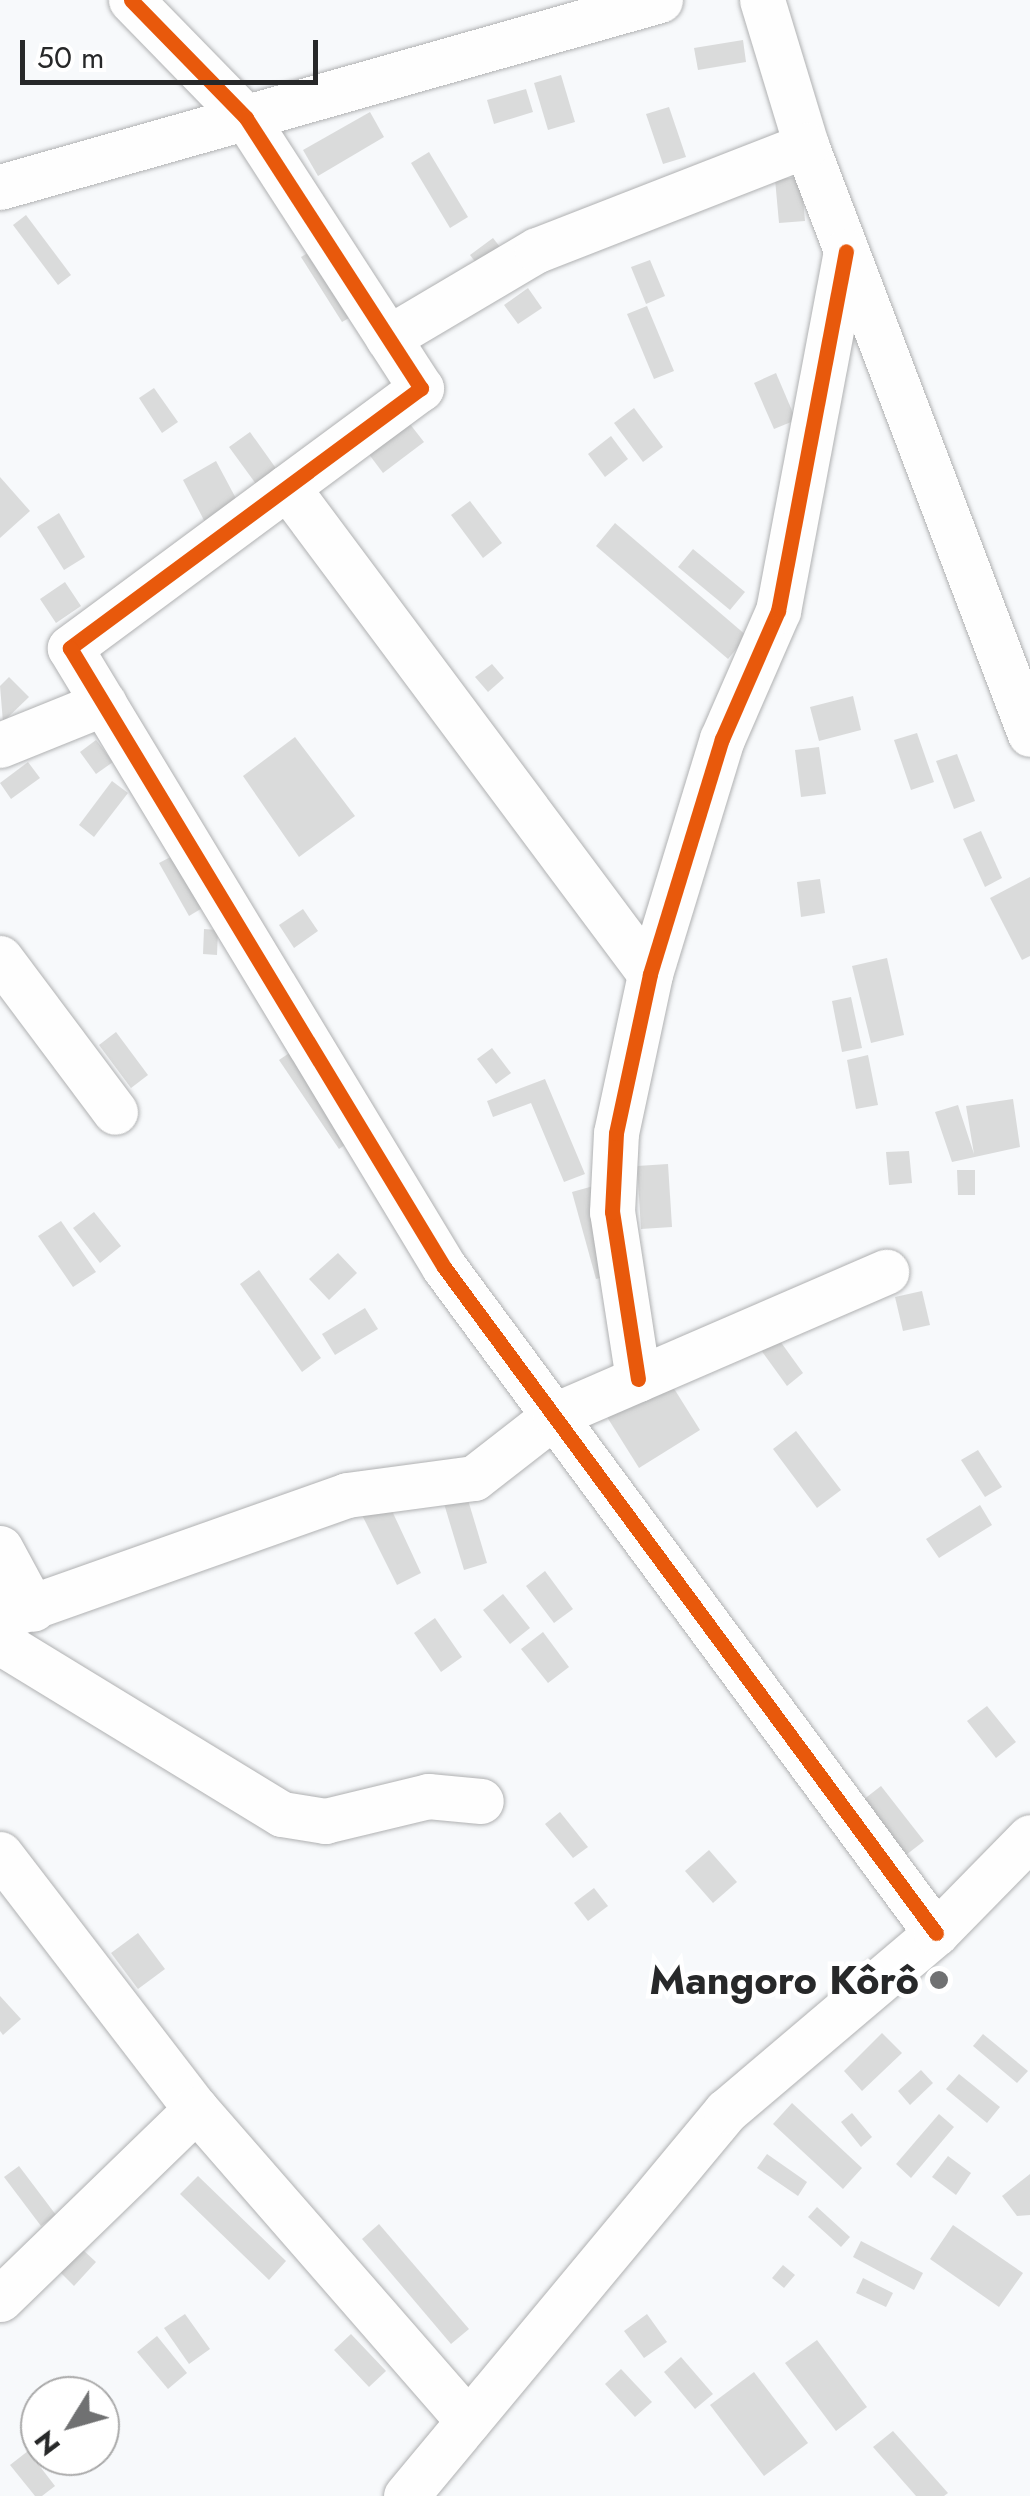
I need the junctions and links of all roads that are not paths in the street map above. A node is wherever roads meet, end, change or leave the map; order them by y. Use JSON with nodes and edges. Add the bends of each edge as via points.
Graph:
{"nodes":[{"id":1,"x":131,"y":0,"type":"edge"},
{"id":2,"x":660,"y":0,"type":"edge"},
{"id":3,"x":762,"y":0,"type":"edge"},
{"id":4,"x":246,"y":118,"type":"junction"},
{"id":5,"x":806,"y":145,"type":"junction"},
{"id":6,"x":0,"y":188,"type":"edge"},
{"id":7,"x":846,"y":250,"type":"junction"},
{"id":8,"x":388,"y":338,"type":"junction"},
{"id":9,"x":287,"y":487,"type":"junction"},
{"id":10,"x":104,"y":704,"type":"junction"},
{"id":11,"x":1030,"y":734,"type":"edge"},
{"id":12,"x":0,"y":745,"type":"edge"},
{"id":13,"x":0,"y":958,"type":"edge"},
{"id":14,"x":650,"y":974,"type":"junction"},
{"id":15,"x":114,"y":1112,"type":"dead end"},
{"id":16,"x":886,"y":1272,"type":"dead end"},
{"id":17,"x":638,"y":1379,"type":"junction"},
{"id":18,"x":555,"y":1414,"type":"junction"},
{"id":19,"x":0,"y":1548,"type":"edge"},
{"id":20,"x":16,"y":1613,"type":"edge"},
{"id":21,"x":0,"y":1642,"type":"edge"},
{"id":22,"x":481,"y":1801,"type":"dead end"},
{"id":23,"x":1030,"y":1837,"type":"edge"},
{"id":24,"x":0,"y":1854,"type":"edge"},
{"id":25,"x":936,"y":1933,"type":"junction"},
{"id":26,"x":196,"y":2110,"type":"junction"},
{"id":27,"x":0,"y":2299,"type":"edge"},
{"id":28,"x":468,"y":2421,"type":"junction"},
{"id":29,"x":406,"y":2496,"type":"edge"}],
"edges":[{"from":1,"to":4,"type":"street"},
{"from":2,"to":4,"type":"street"},
{"from":3,"to":5,"type":"street"},
{"from":4,"to":6,"type":"street"},
{"from":4,"to":8,"type":"street"},
{"from":5,"to":7,"type":"street"},
{"from":5,"to":8,"type":"street","via":[[537,250]]},
{"from":7,"to":11,"type":"street"},
{"from":7,"to":14,"type":"street","via":[[778,611],[722,739]]},
{"from":8,"to":9,"type":"street","via":[[421,388]]},
{"from":9,"to":10,"type":"street","via":[[70,648]]},
{"from":9,"to":14,"type":"street"},
{"from":10,"to":12,"type":"street"},
{"from":10,"to":18,"type":"street","via":[[444,1267]]},
{"from":13,"to":15,"type":"street"},
{"from":14,"to":17,"type":"street","via":[[616,1133],[612,1212]]},
{"from":16,"to":17,"type":"street"},
{"from":17,"to":18,"type":"street"},
{"from":18,"to":20,"type":"street","via":[[474,1478],[348,1495]]},
{"from":18,"to":25,"type":"street"},
{"from":19,"to":20,"type":"street"},
{"from":21,"to":22,"type":"street","via":[[282,1814],[325,1821],[428,1796]]},
{"from":23,"to":25,"type":"street"},
{"from":24,"to":26,"type":"street"},
{"from":25,"to":28,"type":"street","via":[[726,2111]]},
{"from":26,"to":27,"type":"street"},
{"from":26,"to":28,"type":"street"},
{"from":28,"to":29,"type":"street"}]}
